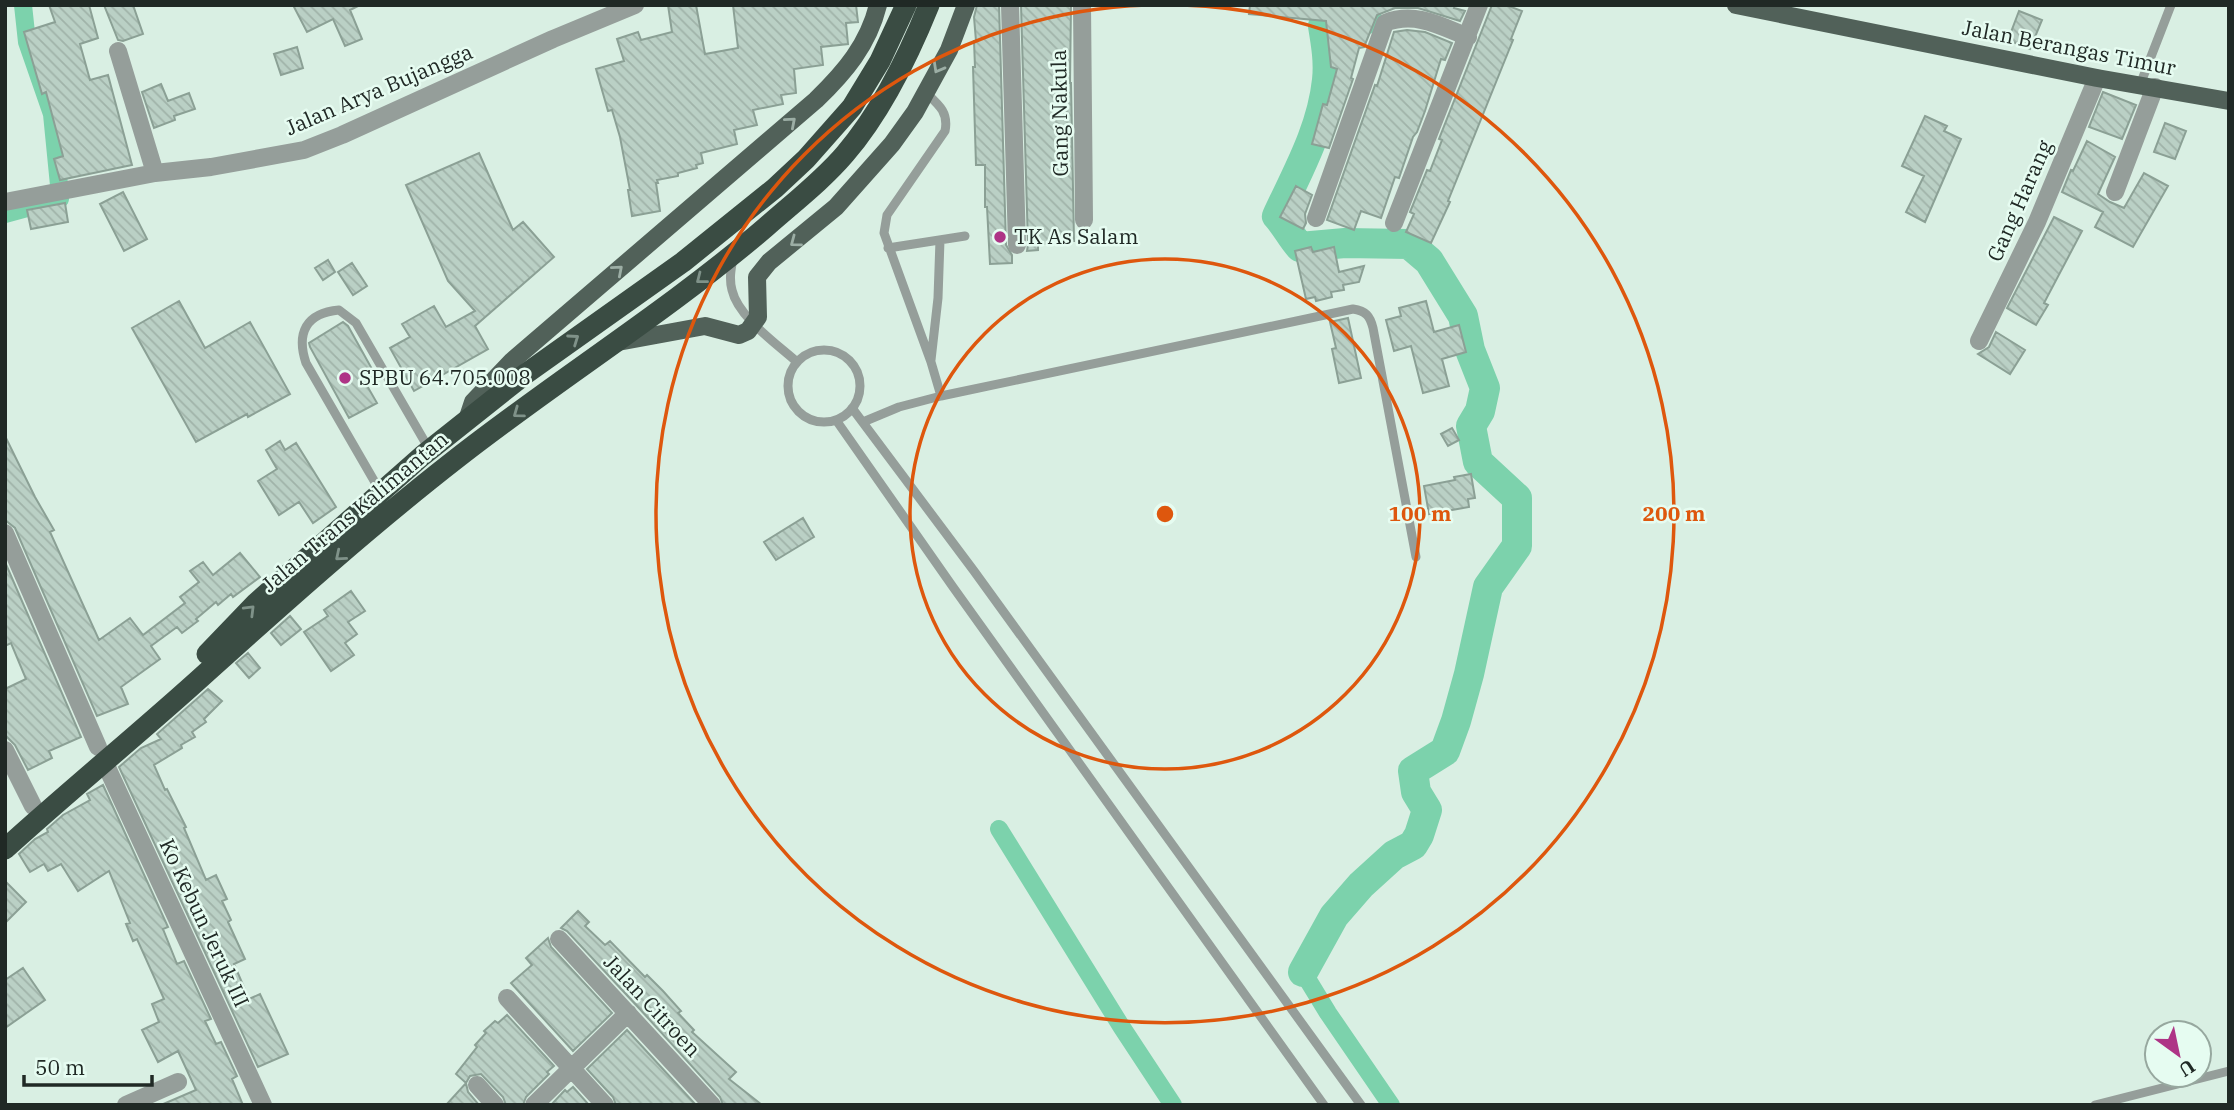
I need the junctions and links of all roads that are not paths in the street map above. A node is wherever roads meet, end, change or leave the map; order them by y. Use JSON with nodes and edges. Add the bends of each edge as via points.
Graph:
{"nodes":[{"id":1,"x":635,"y":5,"type":"edge"},
{"id":2,"x":878,"y":5,"type":"edge"},
{"id":3,"x":906,"y":5,"type":"edge"},
{"id":4,"x":929,"y":5,"type":"edge"},
{"id":5,"x":966,"y":5,"type":"edge"},
{"id":6,"x":1010,"y":5,"type":"edge"},
{"id":7,"x":1082,"y":5,"type":"edge"},
{"id":8,"x":1479,"y":5,"type":"edge"},
{"id":9,"x":1736,"y":5,"type":"edge"},
{"id":10,"x":2171,"y":5,"type":"edge"},
{"id":11,"x":1468,"y":37,"type":"junction"},
{"id":12,"x":118,"y":51,"type":"dead end"},
{"id":13,"x":2097,"y":78,"type":"junction"},
{"id":14,"x":2147,"y":86,"type":"junction"},
{"id":15,"x":925,"y":92,"type":"junction"},
{"id":16,"x":2229,"y":101,"type":"edge"},
{"id":17,"x":155,"y":173,"type":"junction"},
{"id":18,"x":2115,"y":192,"type":"dead end"},
{"id":19,"x":5,"y":202,"type":"edge"},
{"id":20,"x":1316,"y":218,"type":"dead end"},
{"id":21,"x":1084,"y":220,"type":"dead end"},
{"id":22,"x":1394,"y":223,"type":"dead end"},
{"id":23,"x":965,"y":236,"type":"dead end"},
{"id":24,"x":940,"y":240,"type":"junction"},
{"id":25,"x":1017,"y":245,"type":"dead end"},
{"id":26,"x":888,"y":248,"type":"junction"},
{"id":27,"x":734,"y":254,"type":"junction"},
{"id":28,"x":755,"y":324,"type":"junction"},
{"id":29,"x":1979,"y":341,"type":"dead end"},
{"id":30,"x":617,"y":342,"type":"junction"},
{"id":31,"x":797,"y":362,"type":"junction"},
{"id":32,"x":931,"y":362,"type":"junction"},
{"id":33,"x":941,"y":396,"type":"junction"},
{"id":34,"x":852,"y":408,"type":"junction"},
{"id":35,"x":467,"y":420,"type":"junction"},
{"id":36,"x":836,"y":420,"type":"junction"},
{"id":37,"x":863,"y":422,"type":"junction"},
{"id":38,"x":429,"y":450,"type":"junction"},
{"id":39,"x":381,"y":492,"type":"junction"},
{"id":40,"x":5,"y":533,"type":"edge"},
{"id":41,"x":1416,"y":558,"type":"dead end"},
{"id":42,"x":5,"y":750,"type":"edge"},
{"id":43,"x":101,"y":754,"type":"junction"},
{"id":44,"x":43,"y":803,"type":"junction"},
{"id":45,"x":5,"y":831,"type":"edge"},
{"id":46,"x":5,"y":849,"type":"edge"},
{"id":47,"x":559,"y":939,"type":"dead end"},
{"id":48,"x":507,"y":999,"type":"dead end"},
{"id":49,"x":628,"y":1013,"type":"junction"},
{"id":50,"x":571,"y":1068,"type":"junction"},
{"id":51,"x":2229,"y":1071,"type":"edge"},
{"id":52,"x":178,"y":1082,"type":"dead end"},
{"id":53,"x":477,"y":1085,"type":"dead end"},
{"id":54,"x":126,"y":1105,"type":"edge"},
{"id":55,"x":263,"y":1105,"type":"edge"},
{"id":56,"x":495,"y":1105,"type":"edge"},
{"id":57,"x":534,"y":1105,"type":"edge"},
{"id":58,"x":606,"y":1105,"type":"edge"},
{"id":59,"x":712,"y":1105,"type":"edge"},
{"id":60,"x":1324,"y":1105,"type":"edge"},
{"id":61,"x":1361,"y":1105,"type":"edge"},
{"id":62,"x":2095,"y":1105,"type":"edge"}],
"edges":[{"from":1,"to":17,"type":"street","name":"Jalan Arya Bujangga","via":[[304,150]]},
{"from":35,"to":2,"type":"main road","one_way":true,"via":[[474,402],[512,361],[842,75],[869,34]]},
{"from":35,"to":3,"type":"highway","name":"Jalan Trans Kalimantan","one_way":true,"via":[[683,262],[806,159],[852,107]]},
{"from":4,"to":27,"type":"highway","name":"Jalan Trans Kalimantan","via":[[898,73],[847,152]]},
{"from":5,"to":15,"type":"main road","one_way":true},
{"from":6,"to":25,"type":"street"},
{"from":7,"to":21,"type":"street","name":"Gang Nakula"},
{"from":8,"to":11,"type":"street"},
{"from":9,"to":13,"type":"main road","name":"Jalan Berangas Timur"},
{"from":10,"to":14,"type":"lane"},
{"from":11,"to":20,"type":"street","via":[[1428,20],[1405,18],[1385,23]]},
{"from":11,"to":22,"type":"street"},
{"from":12,"to":17,"type":"street"},
{"from":13,"to":14,"type":"main road","name":"Jalan Berangas Timur"},
{"from":13,"to":29,"type":"street","name":"Gang Harang","via":[[2037,222]]},
{"from":14,"to":16,"type":"main road","name":"Jalan Berangas Timur"},
{"from":14,"to":18,"type":"street"},
{"from":15,"to":26,"type":"lane","via":[[944,112],[945,131],[887,215],[884,233]]},
{"from":15,"to":28,"type":"main road","one_way":true,"via":[[864,178],[757,277]]},
{"from":17,"to":19,"type":"street","name":"Jalan Arya Bujangga"},
{"from":23,"to":24,"type":"lane"},
{"from":24,"to":26,"type":"lane"},
{"from":24,"to":32,"type":"lane"},
{"from":26,"to":32,"type":"lane"},
{"from":27,"to":28,"type":"lane","via":[[732,292]]},
{"from":27,"to":30,"type":"highway","name":"Jalan Trans Kalimantan","one_way":true},
{"from":28,"to":30,"type":"main road","via":[[739,335],[705,327]]},
{"from":28,"to":31,"type":"lane"},
{"from":30,"to":43,"type":"highway","name":"Jalan Trans Kalimantan","one_way":true,"via":[[455,460],[205,674]]},
{"from":31,"to":34,"type":"lane","via":[[816,351],[844,356],[859,379],[860,393]]},
{"from":31,"to":36,"type":"lane","via":[[788,380],[793,407],[817,422]]},
{"from":32,"to":33,"type":"lane"},
{"from":33,"to":37,"type":"lane"},
{"from":33,"to":41,"type":"lane","via":[[1360,310],[1373,328]]},
{"from":34,"to":36,"type":"lane"},
{"from":34,"to":37,"type":"lane"},
{"from":35,"to":38,"type":"highway","name":"Jalan Trans Kalimantan"},
{"from":36,"to":60,"type":"lane"},
{"from":37,"to":61,"type":"lane"},
{"from":38,"to":39,"type":"highway","name":"Jalan Trans Kalimantan"},
{"from":38,"to":39,"type":"lane","via":[[356,323],[339,310],[310,320],[301,337],[306,363]]},
{"from":43,"to":39,"type":"highway","name":"Jalan Trans Kalimantan","one_way":true,"via":[[256,603]]},
{"from":40,"to":43,"type":"street","name":"Ko Kebun Jeruk III"},
{"from":42,"to":44,"type":"street"},
{"from":43,"to":44,"type":"highway","name":"Jalan Trans Kalimantan"},
{"from":43,"to":55,"type":"street","name":"Ko Kebun Jeruk III"},
{"from":44,"to":45,"type":"highway","name":"Jalan Trans Kalimantan"},
{"from":44,"to":46,"type":"highway","name":"Jalan Trans Kalimantan"},
{"from":47,"to":49,"type":"street","name":"Jalan Citroen"},
{"from":48,"to":50,"type":"street"},
{"from":49,"to":50,"type":"street"},
{"from":49,"to":59,"type":"street","name":"Jalan Citroen"},
{"from":50,"to":57,"type":"street"},
{"from":50,"to":58,"type":"street"},
{"from":51,"to":62,"type":"lane"},
{"from":52,"to":54,"type":"street"},
{"from":53,"to":56,"type":"street"}]}
